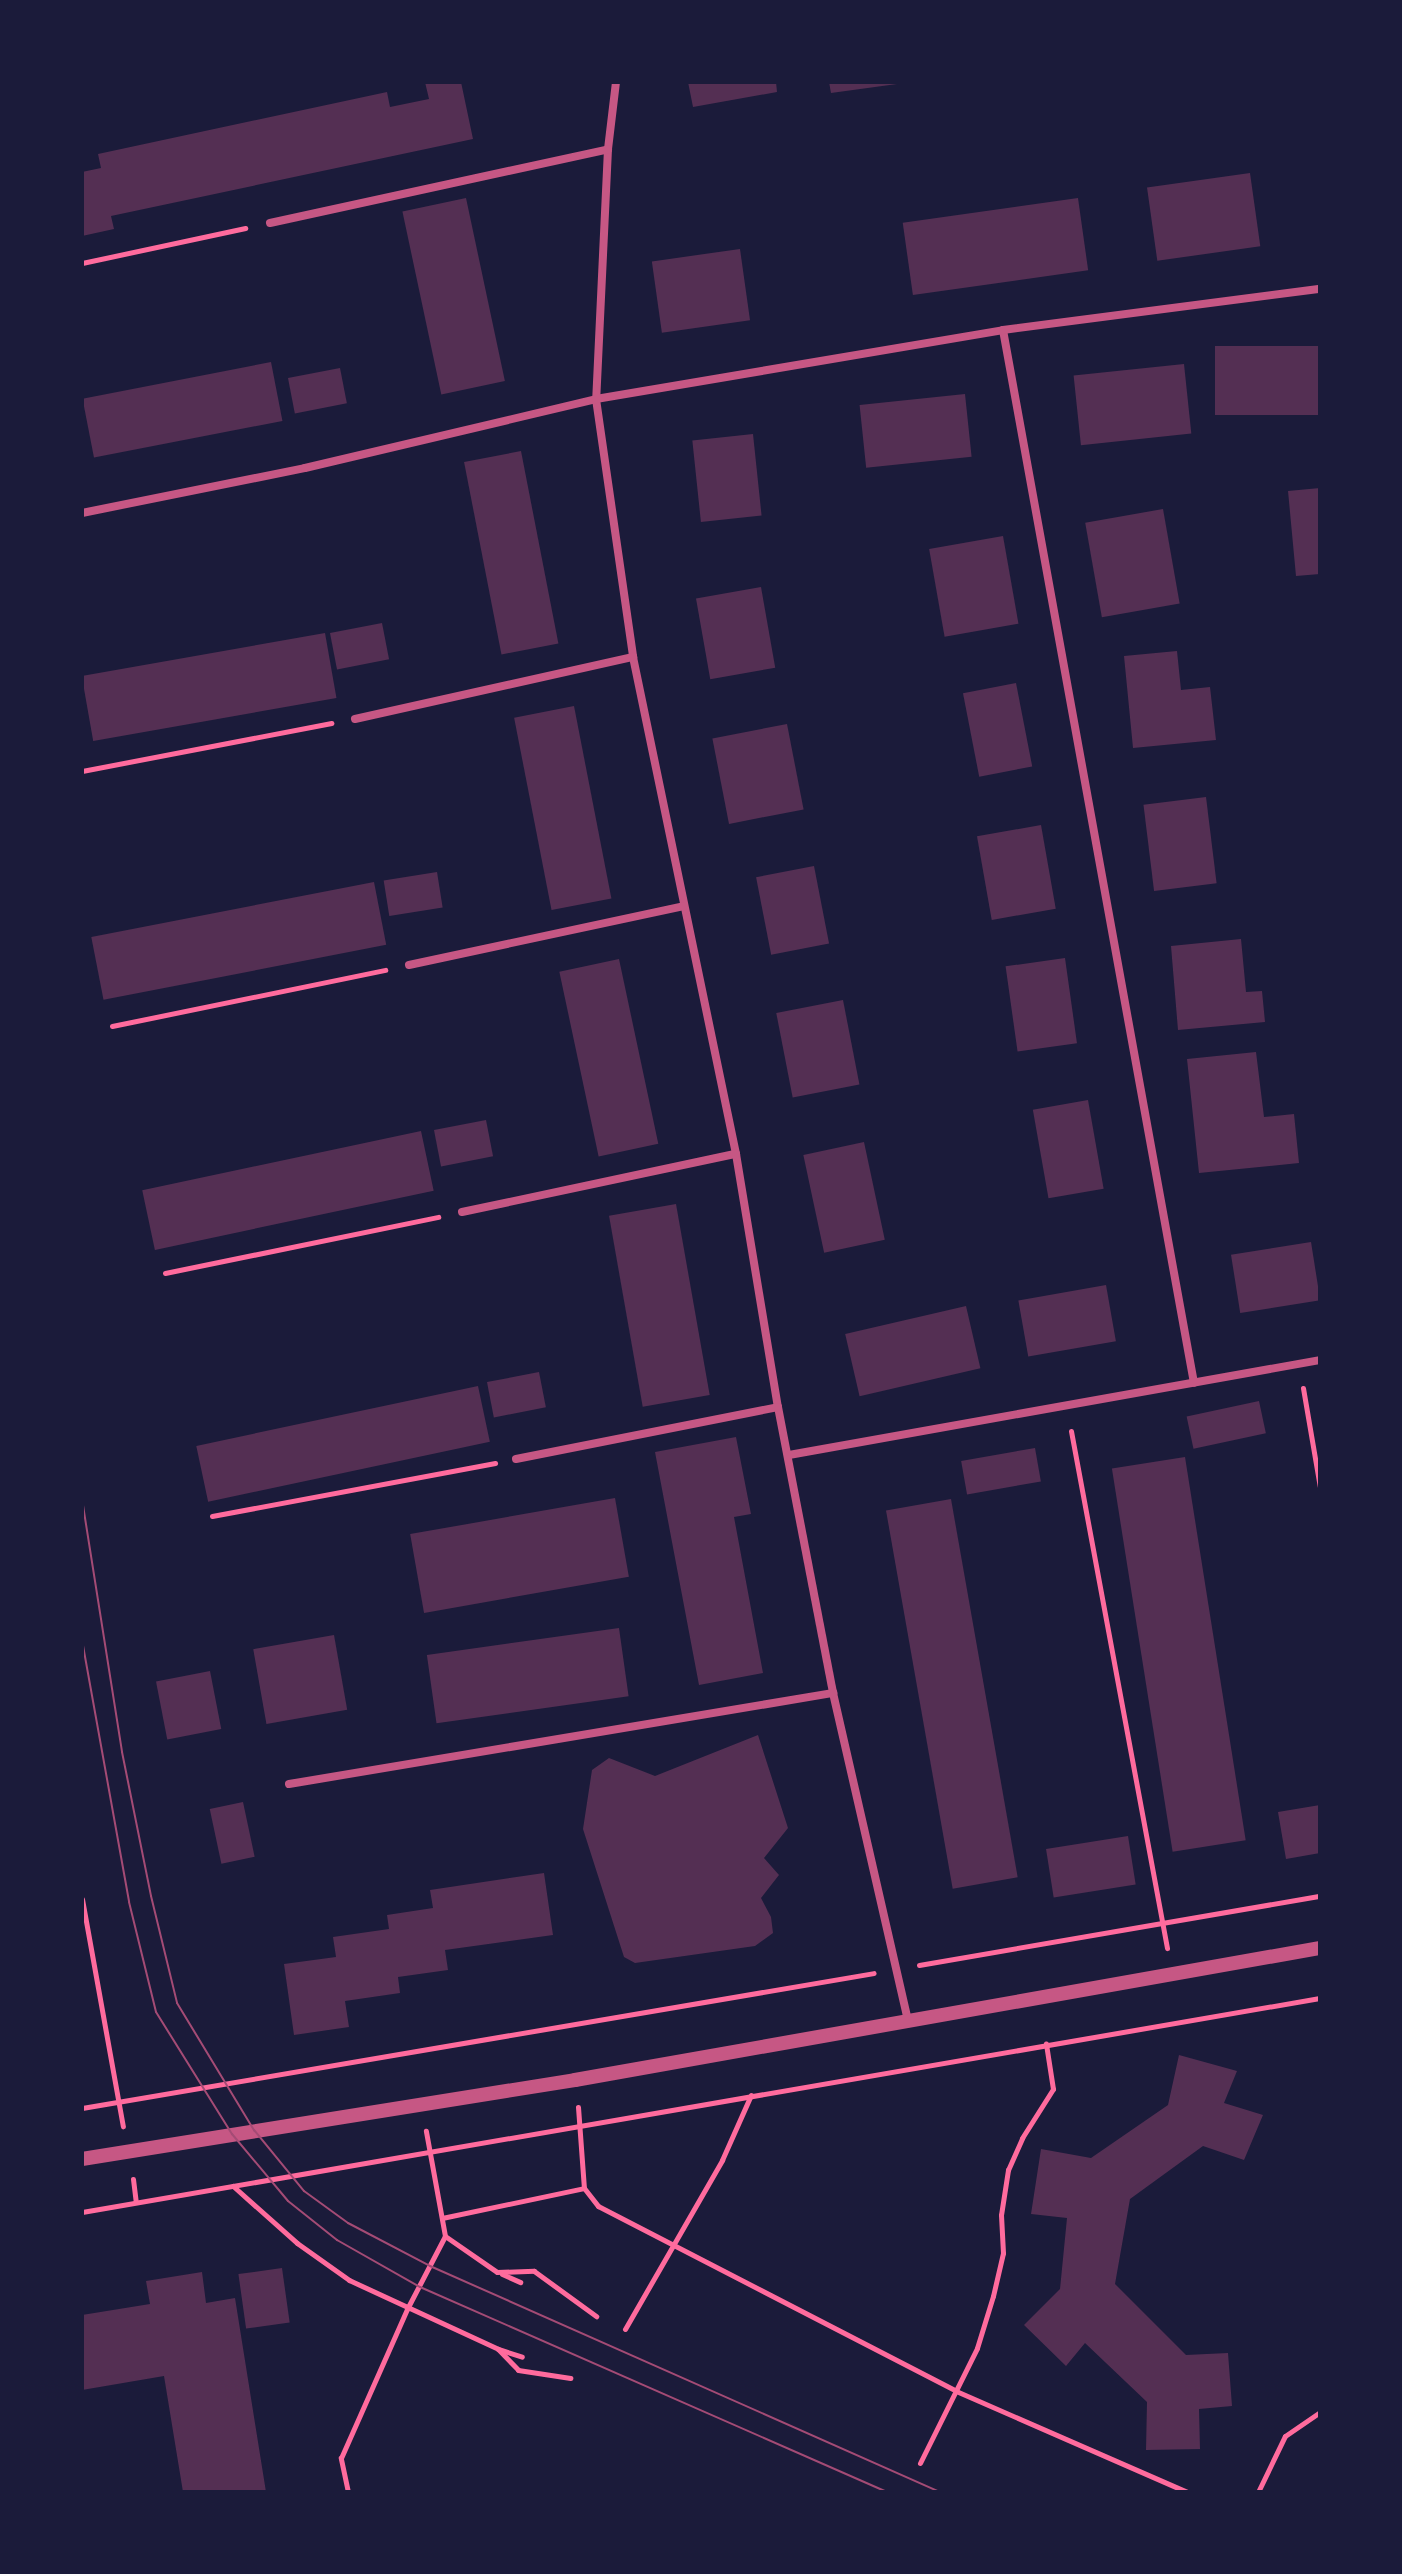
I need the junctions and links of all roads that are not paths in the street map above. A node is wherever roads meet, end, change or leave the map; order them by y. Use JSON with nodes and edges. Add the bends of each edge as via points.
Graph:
{"nodes":[{"id":1,"x":616,"y":82,"type":"edge"},
{"id":2,"x":608,"y":149,"type":"junction"},
{"id":3,"x":270,"y":223,"type":"road end"},
{"id":4,"x":1320,"y":289,"type":"edge"},
{"id":5,"x":1003,"y":330,"type":"junction"},
{"id":6,"x":596,"y":399,"type":"junction"},
{"id":7,"x":82,"y":513,"type":"edge"},
{"id":8,"x":633,"y":657,"type":"junction"},
{"id":9,"x":355,"y":719,"type":"road end"},
{"id":10,"x":684,"y":906,"type":"junction"},
{"id":11,"x":409,"y":965,"type":"road end"},
{"id":12,"x":736,"y":1154,"type":"junction"},
{"id":13,"x":462,"y":1212,"type":"road end"},
{"id":14,"x":1320,"y":1360,"type":"edge"},
{"id":15,"x":1194,"y":1383,"type":"junction"},
{"id":16,"x":778,"y":1407,"type":"junction"},
{"id":17,"x":789,"y":1455,"type":"junction"},
{"id":18,"x":516,"y":1459,"type":"road end"},
{"id":19,"x":833,"y":1693,"type":"junction"},
{"id":20,"x":289,"y":1784,"type":"dead end"},
{"id":21,"x":1320,"y":1948,"type":"edge"},
{"id":22,"x":908,"y":2021,"type":"junction"},
{"id":23,"x":82,"y":2159,"type":"edge"}],
"edges":[{"from":1,"to":2,"type":"street"},
{"from":2,"to":3,"type":"street"},
{"from":2,"to":6,"type":"street"},
{"from":4,"to":5,"type":"street"},
{"from":5,"to":6,"type":"street"},
{"from":5,"to":15,"type":"street"},
{"from":6,"to":7,"type":"street","via":[[305,468]]},
{"from":6,"to":8,"type":"street"},
{"from":8,"to":9,"type":"street"},
{"from":8,"to":10,"type":"street"},
{"from":10,"to":11,"type":"street"},
{"from":10,"to":12,"type":"street"},
{"from":12,"to":13,"type":"street"},
{"from":12,"to":16,"type":"street"},
{"from":14,"to":15,"type":"street"},
{"from":15,"to":17,"type":"street"},
{"from":16,"to":17,"type":"street"},
{"from":16,"to":18,"type":"street"},
{"from":17,"to":19,"type":"street"},
{"from":19,"to":20,"type":"street"},
{"from":19,"to":22,"type":"street"},
{"from":21,"to":22,"type":"street"},
{"from":22,"to":23,"type":"street"}]}
